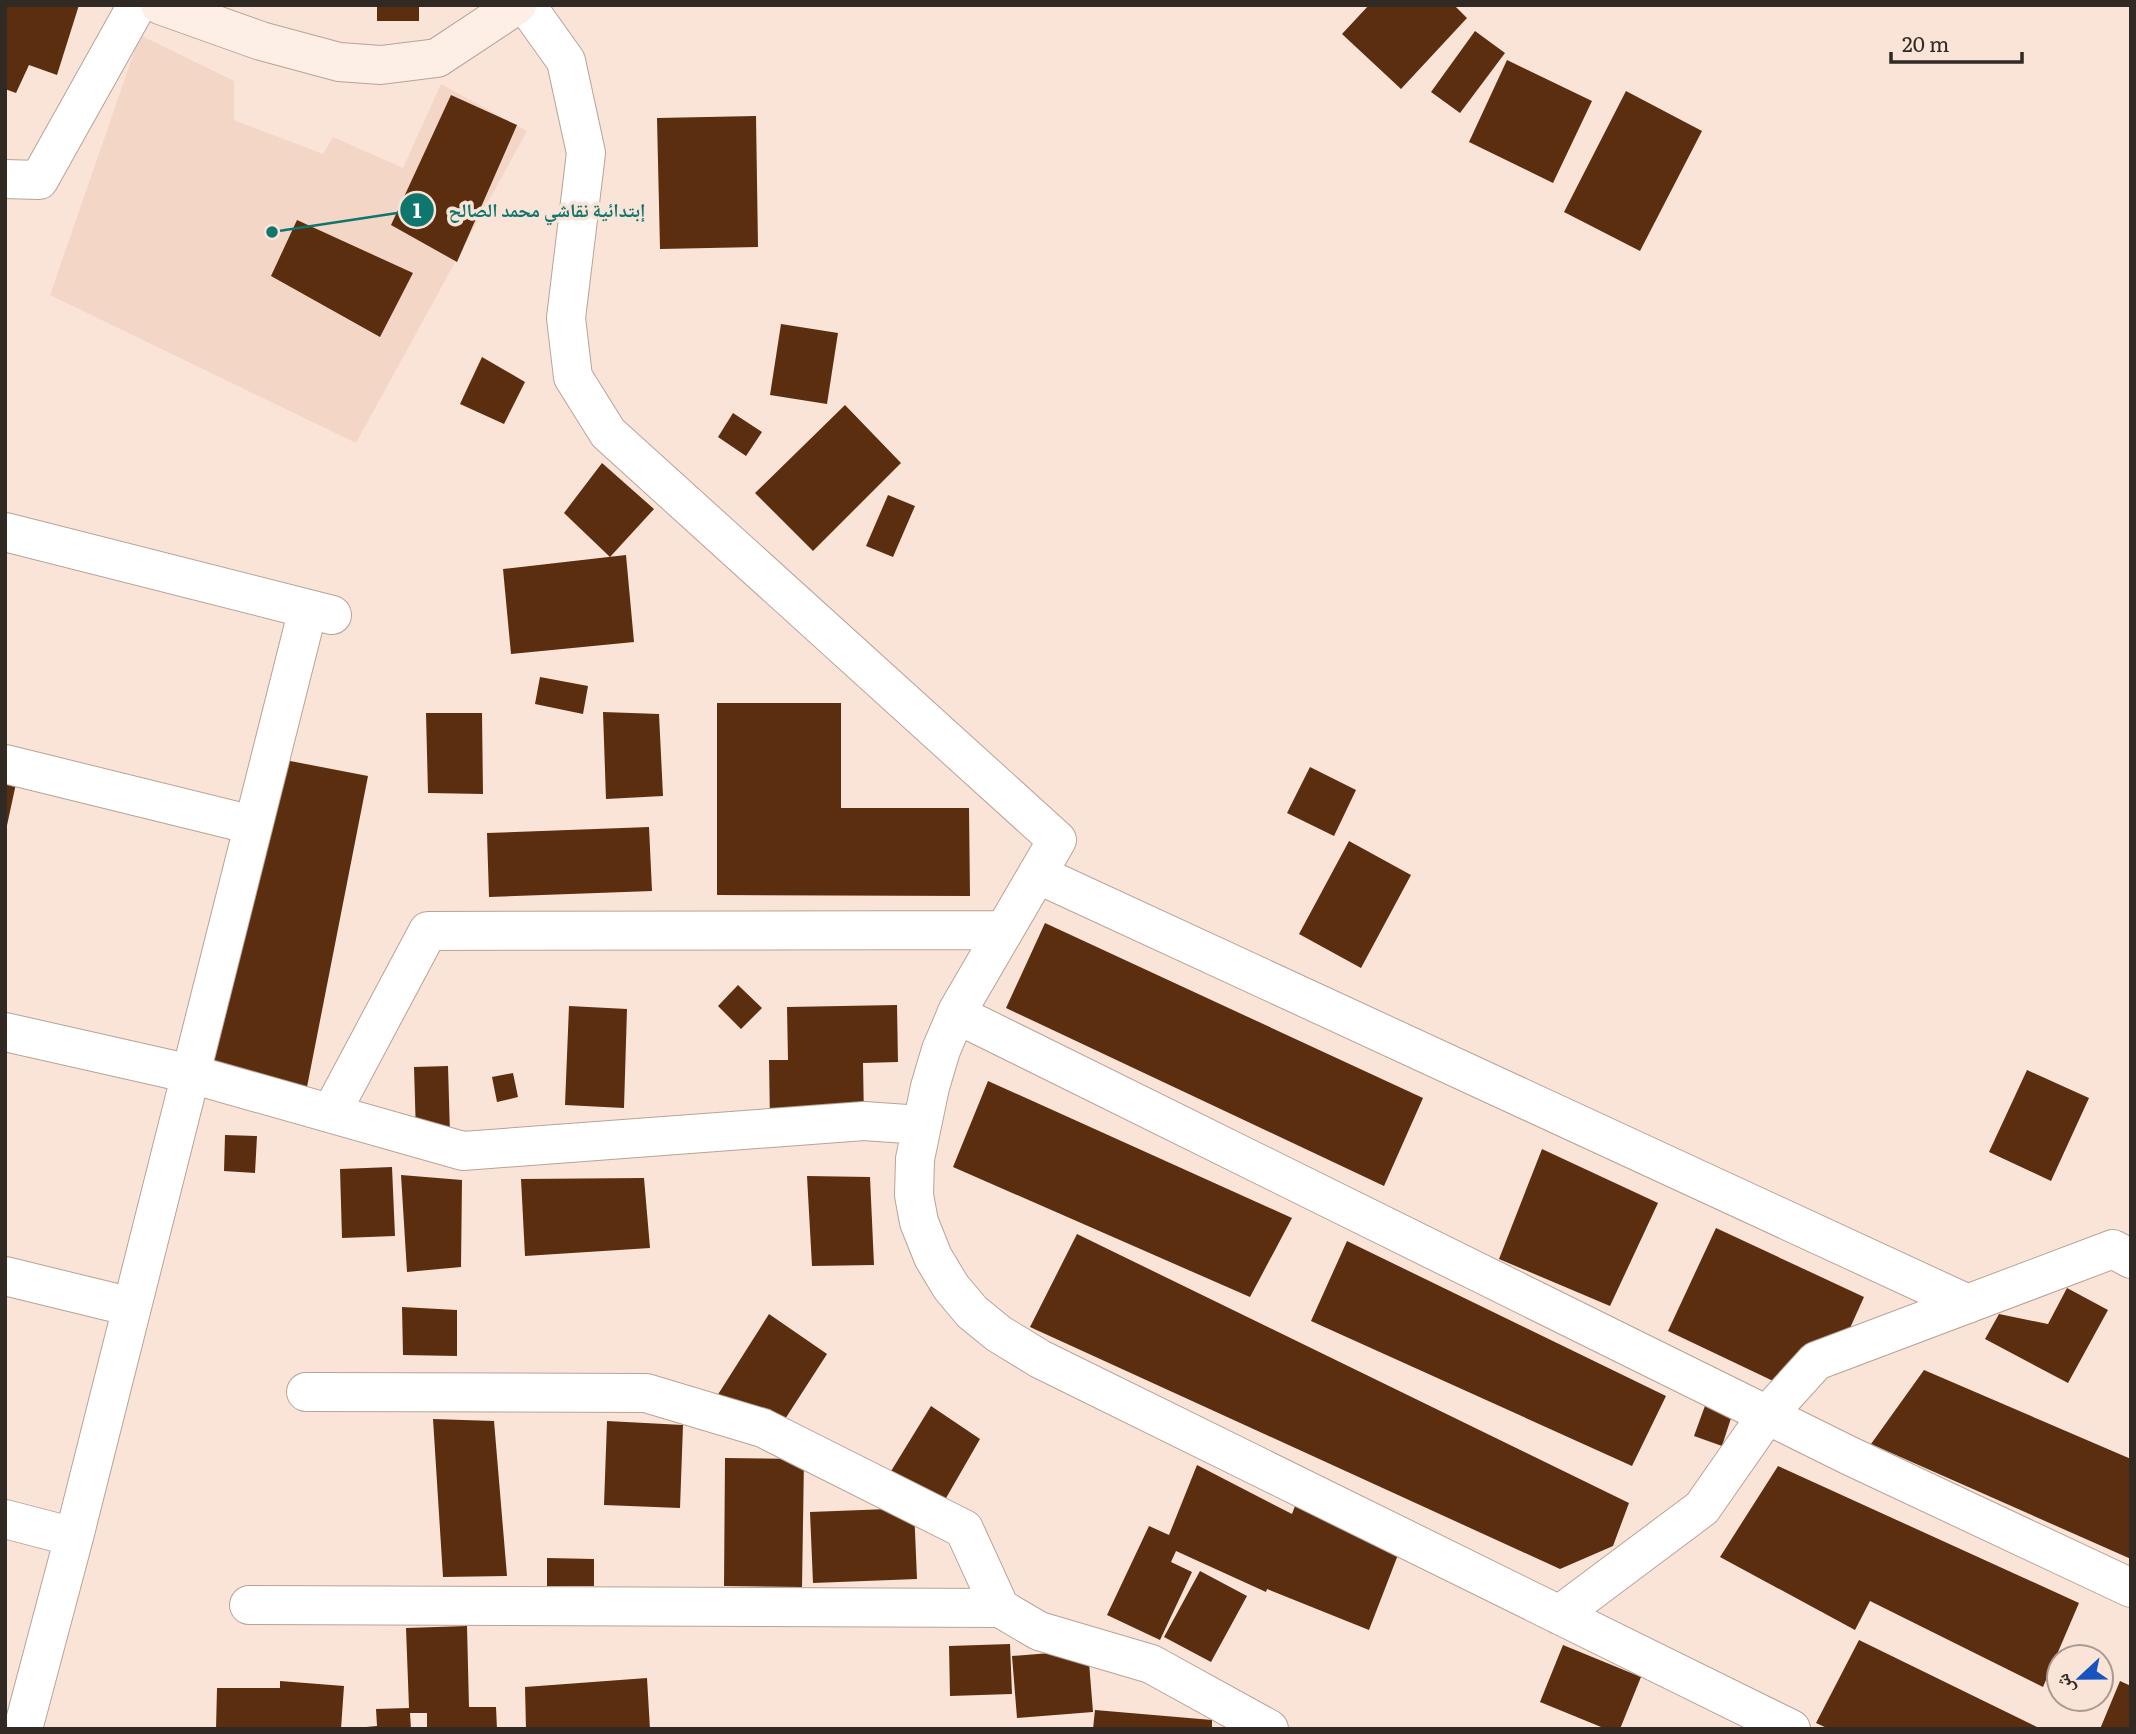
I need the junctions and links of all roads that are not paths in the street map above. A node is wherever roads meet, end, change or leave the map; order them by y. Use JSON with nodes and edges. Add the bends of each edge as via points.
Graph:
{"nodes":[{"id":1,"x":137,"y":5,"type":"edge"},
{"id":2,"x":160,"y":5,"type":"edge"},
{"id":3,"x":517,"y":5,"type":"edge"},
{"id":4,"x":526,"y":5,"type":"edge"},
{"id":5,"x":5,"y":179,"type":"edge"},
{"id":6,"x":5,"y":532,"type":"edge"},
{"id":7,"x":5,"y":764,"type":"edge"},
{"id":8,"x":253,"y":825,"type":"junction"},
{"id":9,"x":1037,"y":874,"type":"junction"},
{"id":10,"x":1004,"y":930,"type":"junction"},
{"id":11,"x":956,"y":1014,"type":"junction"},
{"id":12,"x":5,"y":1032,"type":"edge"},
{"id":13,"x":191,"y":1074,"type":"junction"},
{"id":14,"x":331,"y":1113,"type":"junction"},
{"id":15,"x":921,"y":1125,"type":"junction"},
{"id":16,"x":2131,"y":1259,"type":"edge"},
{"id":17,"x":5,"y":1276,"type":"edge"},
{"id":18,"x":1968,"y":1304,"type":"junction"},
{"id":19,"x":132,"y":1307,"type":"junction"},
{"id":20,"x":306,"y":1392,"type":"dead end"},
{"id":21,"x":1767,"y":1415,"type":"junction"},
{"id":22,"x":5,"y":1519,"type":"edge"},
{"id":23,"x":74,"y":1537,"type":"junction"},
{"id":24,"x":2131,"y":1588,"type":"edge"},
{"id":25,"x":249,"y":1605,"type":"dead end"},
{"id":26,"x":1000,"y":1608,"type":"junction"},
{"id":27,"x":1559,"y":1615,"type":"junction"},
{"id":28,"x":1264,"y":1728,"type":"edge"},
{"id":29,"x":23,"y":1729,"type":"edge"},
{"id":30,"x":1791,"y":1729,"type":"edge"}],
"edges":[{"from":1,"to":5,"type":"street","via":[[39,180]]},
{"from":2,"to":3,"type":"main road","via":[[251,38],[339,62],[381,65],[437,58]]},
{"from":4,"to":9,"type":"street","via":[[566,61],[586,153],[566,318],[573,377],[608,433],[1057,840]]},
{"from":6,"to":8,"type":"street","via":[[320,612]]},
{"from":7,"to":8,"type":"street"},
{"from":8,"to":13,"type":"street"},
{"from":9,"to":10,"type":"street"},
{"from":9,"to":18,"type":"street"},
{"from":10,"to":11,"type":"street"},
{"from":10,"to":14,"type":"street","via":[[428,931]]},
{"from":11,"to":15,"type":"street"},
{"from":11,"to":21,"type":"street"},
{"from":12,"to":13,"type":"street"},
{"from":13,"to":14,"type":"street"},
{"from":13,"to":19,"type":"street"},
{"from":14,"to":15,"type":"street","via":[[463,1151],[864,1121]]},
{"from":15,"to":27,"type":"street","via":[[914,1195],[919,1223],[951,1287],[999,1334],[1040,1359]]},
{"from":16,"to":18,"type":"street","via":[[2113,1250]]},
{"from":17,"to":19,"type":"street"},
{"from":18,"to":21,"type":"street","via":[[1816,1361]]},
{"from":19,"to":23,"type":"street"},
{"from":20,"to":26,"type":"street","via":[[646,1393],[763,1429],[964,1529]]},
{"from":21,"to":24,"type":"street"},
{"from":21,"to":27,"type":"street","via":[[1702,1507]]},
{"from":22,"to":23,"type":"street"},
{"from":23,"to":29,"type":"street"},
{"from":25,"to":26,"type":"street"},
{"from":26,"to":28,"type":"street","via":[[1039,1631],[1151,1664]]},
{"from":27,"to":30,"type":"street"}]}
